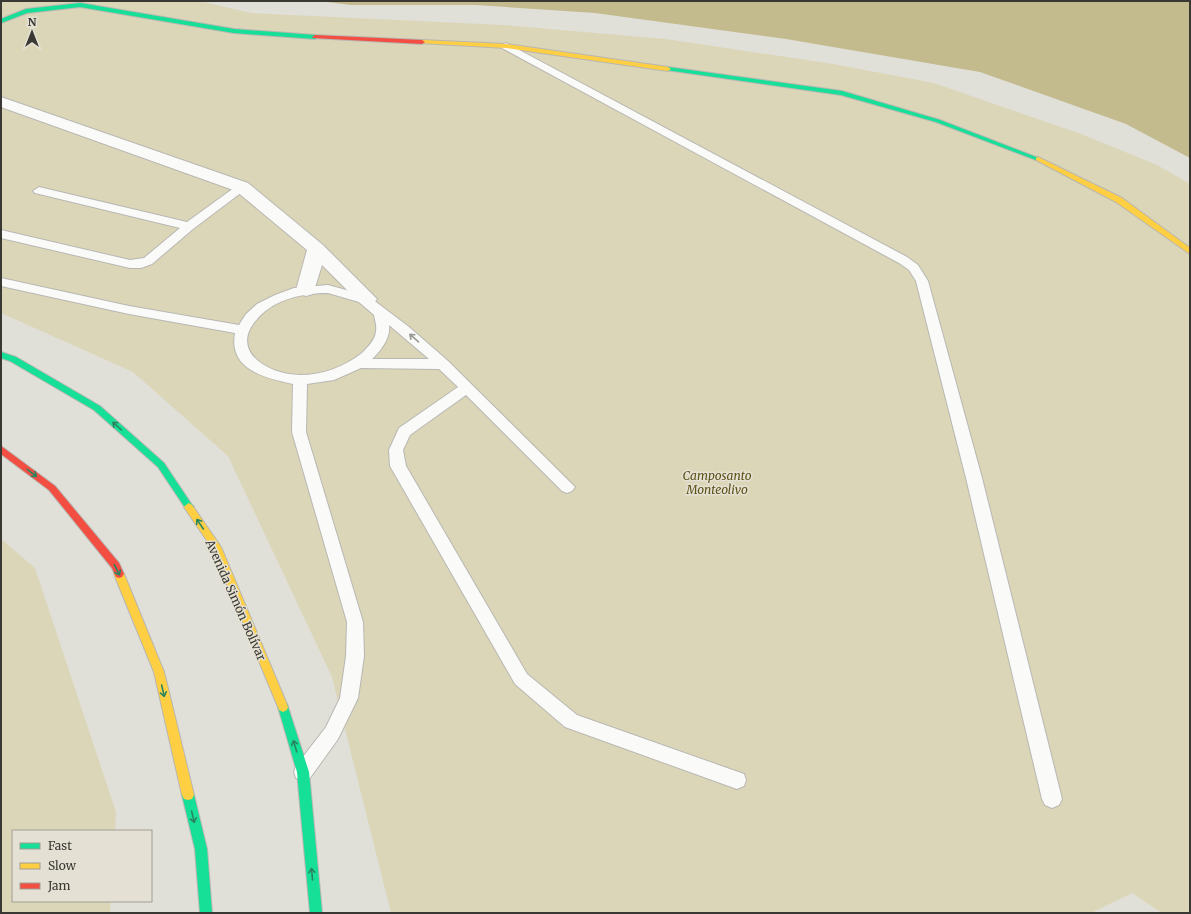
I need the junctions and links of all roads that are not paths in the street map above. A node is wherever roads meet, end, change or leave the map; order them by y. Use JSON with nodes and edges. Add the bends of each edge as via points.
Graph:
{"nodes":[{"id":1,"x":1,"y":21,"type":"edge"},
{"id":2,"x":506,"y":46,"type":"junction"},
{"id":3,"x":1,"y":102,"type":"edge"},
{"id":4,"x":242,"y":187,"type":"junction"},
{"id":5,"x":39,"y":191,"type":"dead end"},
{"id":6,"x":189,"y":226,"type":"junction"},
{"id":7,"x":1,"y":234,"type":"edge"},
{"id":8,"x":318,"y":249,"type":"junction"},
{"id":9,"x":1190,"y":252,"type":"edge"},
{"id":10,"x":1,"y":282,"type":"edge"},
{"id":11,"x":306,"y":290,"type":"junction"},
{"id":12,"x":373,"y":304,"type":"junction"},
{"id":13,"x":242,"y":330,"type":"junction"},
{"id":14,"x":1,"y":355,"type":"edge"},
{"id":15,"x":360,"y":363,"type":"junction"},
{"id":16,"x":443,"y":364,"type":"junction"},
{"id":17,"x":300,"y":380,"type":"junction"},
{"id":18,"x":466,"y":388,"type":"junction"},
{"id":19,"x":1,"y":449,"type":"edge"},
{"id":20,"x":567,"y":487,"type":"dead end"},
{"id":21,"x":303,"y":772,"type":"junction"},
{"id":22,"x":737,"y":780,"type":"dead end"},
{"id":23,"x":1052,"y":799,"type":"dead end"},
{"id":24,"x":206,"y":913,"type":"edge"},
{"id":25,"x":316,"y":913,"type":"edge"}],
"edges":[{"from":1,"to":2,"type":"main road","via":[[26,11],[80,5],[234,31],[324,38]]},
{"from":2,"to":9,"type":"main road","via":[[842,93],[938,121],[1032,156],[1119,200]]},
{"from":2,"to":23,"type":"lane","via":[[914,268],[922,281],[974,478]]},
{"from":3,"to":4,"type":"street"},
{"from":4,"to":6,"type":"lane"},
{"from":4,"to":8,"type":"street"},
{"from":5,"to":6,"type":"lane"},
{"from":6,"to":7,"type":"lane","via":[[141,264],[130,264]]},
{"from":8,"to":11,"type":"street"},
{"from":8,"to":12,"type":"street"},
{"from":10,"to":13,"type":"lane","via":[[129,310]]},
{"from":11,"to":12,"type":"lane","via":[[328,289],[349,292]]},
{"from":11,"to":13,"type":"lane","via":[[285,295],[266,304],[251,316]]},
{"from":12,"to":15,"type":"lane","via":[[384,324],[382,338],[374,351]]},
{"from":16,"to":12,"type":"lane","one_way":true},
{"from":13,"to":17,"type":"lane","via":[[240,345],[246,358],[258,370],[277,377]]},
{"from":21,"to":14,"type":"main road","name":"Avenida Simón Bolívar","one_way":true,"via":[[281,701],[216,547],[161,465],[97,408],[14,359]]},
{"from":15,"to":16,"type":"lane"},
{"from":15,"to":17,"type":"lane","via":[[321,378]]},
{"from":16,"to":18,"type":"lane"},
{"from":17,"to":21,"type":"lane","via":[[299,432],[356,622],[355,656],[349,698],[332,733]]},
{"from":18,"to":20,"type":"lane"},
{"from":18,"to":22,"type":"lane","via":[[404,432],[396,450],[398,466],[521,679],[571,720]]},
{"from":19,"to":24,"type":"main road","one_way":true,"via":[[52,488],[116,566],[159,672],[200,849]]},
{"from":25,"to":21,"type":"main road","name":"Avenida Simón Bolívar","one_way":true}]}
